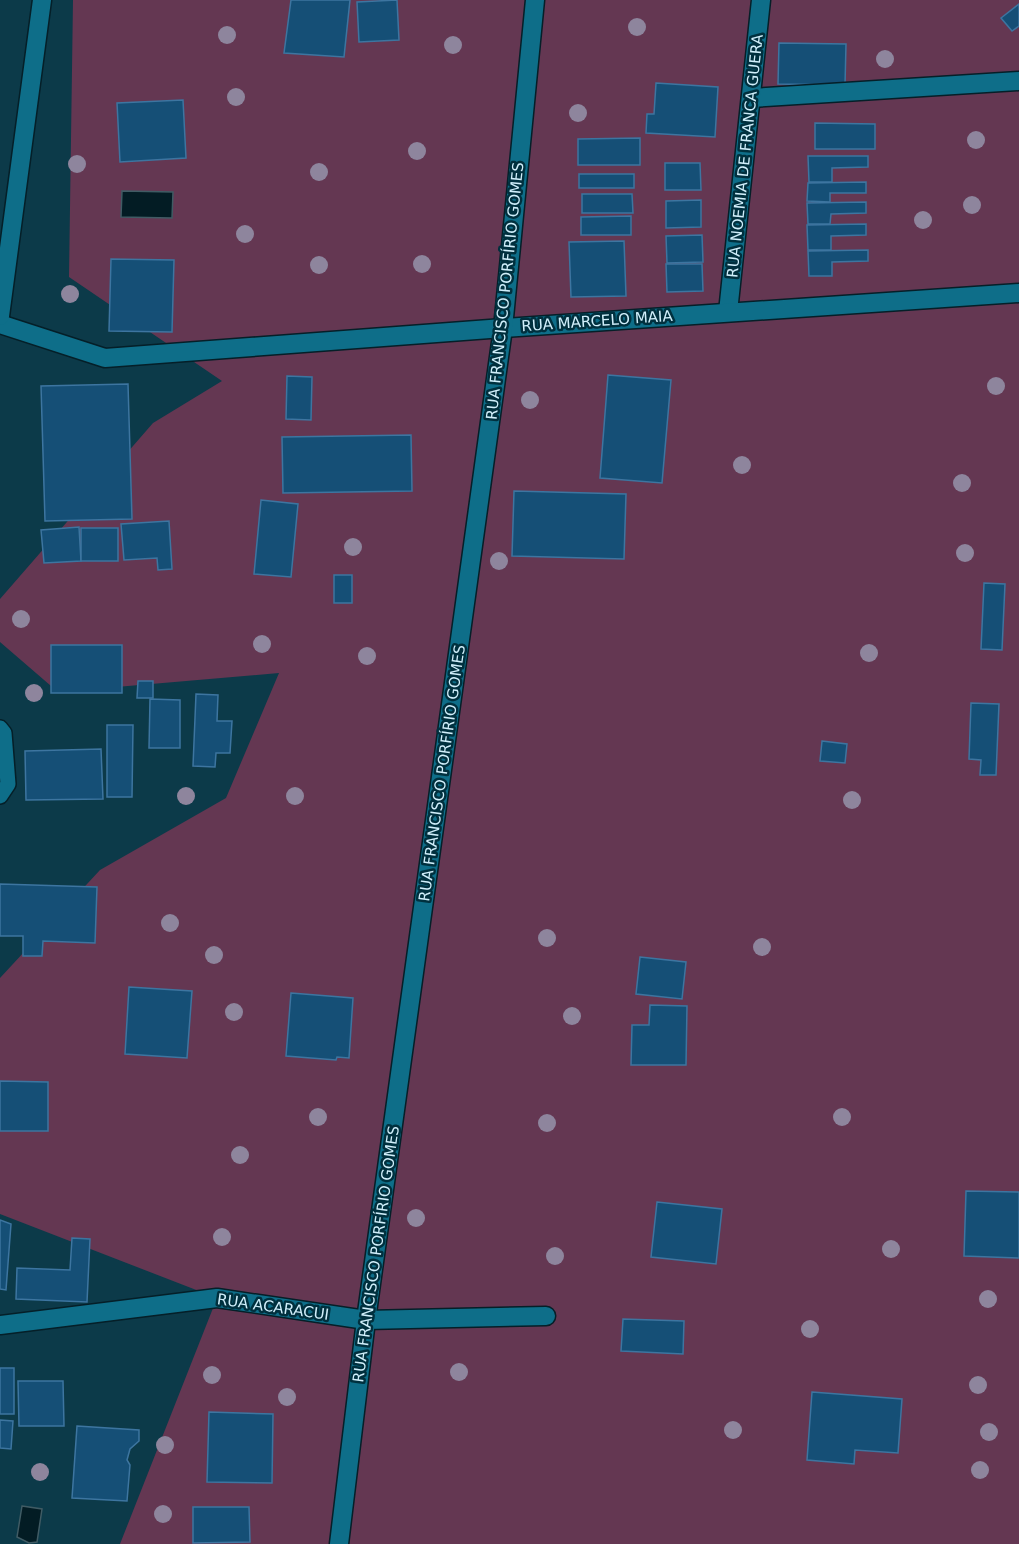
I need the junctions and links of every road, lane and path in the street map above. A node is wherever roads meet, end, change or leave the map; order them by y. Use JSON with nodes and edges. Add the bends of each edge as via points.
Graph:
{"nodes":[{"id":1,"x":42,"y":0,"type":"edge"},
{"id":2,"x":535,"y":0,"type":"edge"},
{"id":3,"x":761,"y":0,"type":"edge"},
{"id":4,"x":1019,"y":81,"type":"edge"},
{"id":5,"x":751,"y":98,"type":"junction"},
{"id":6,"x":1019,"y":293,"type":"edge"},
{"id":7,"x":728,"y":312,"type":"junction"},
{"id":8,"x":0,"y":316,"type":"edge"},
{"id":9,"x":0,"y":324,"type":"edge"},
{"id":10,"x":503,"y":328,"type":"junction"},
{"id":11,"x":0,"y":728,"type":"edge"},
{"id":12,"x":0,"y":796,"type":"edge"},
{"id":13,"x":546,"y":1316,"type":"dead end"},
{"id":14,"x":366,"y":1320,"type":"junction"},
{"id":15,"x":0,"y":1325,"type":"edge"},
{"id":16,"x":339,"y":1544,"type":"edge"}],
"edges":[{"from":1,"to":8,"type":"street"},
{"from":2,"to":10,"type":"street","name":"RUA FRANCISCO PORFÍRIO GOMES"},
{"from":3,"to":5,"type":"street","name":"RUA NOEMIA DE FRANCA GUERA"},
{"from":4,"to":5,"type":"street"},
{"from":5,"to":7,"type":"street","name":"RUA NOEMIA DE FRANCA GUERA"},
{"from":6,"to":7,"type":"street","name":"RUA MARCELO MAIA"},
{"from":7,"to":10,"type":"street","name":"RUA MARCELO MAIA"},
{"from":9,"to":10,"type":"street","name":"RUA MARCELO MAIA","via":[[105,358]]},
{"from":10,"to":14,"type":"street","name":"RUA FRANCISCO PORFÍRIO GOMES"},
{"from":11,"to":12,"type":"lane","via":[[4,733],[8,784]]},
{"from":13,"to":14,"type":"street","name":"RUA ACARACUI"},
{"from":14,"to":15,"type":"street","name":"RUA ACARACUI","via":[[218,1298]]},
{"from":14,"to":16,"type":"street","name":"RUA FRANCISCO PORFÍRIO GOMES"}]}
